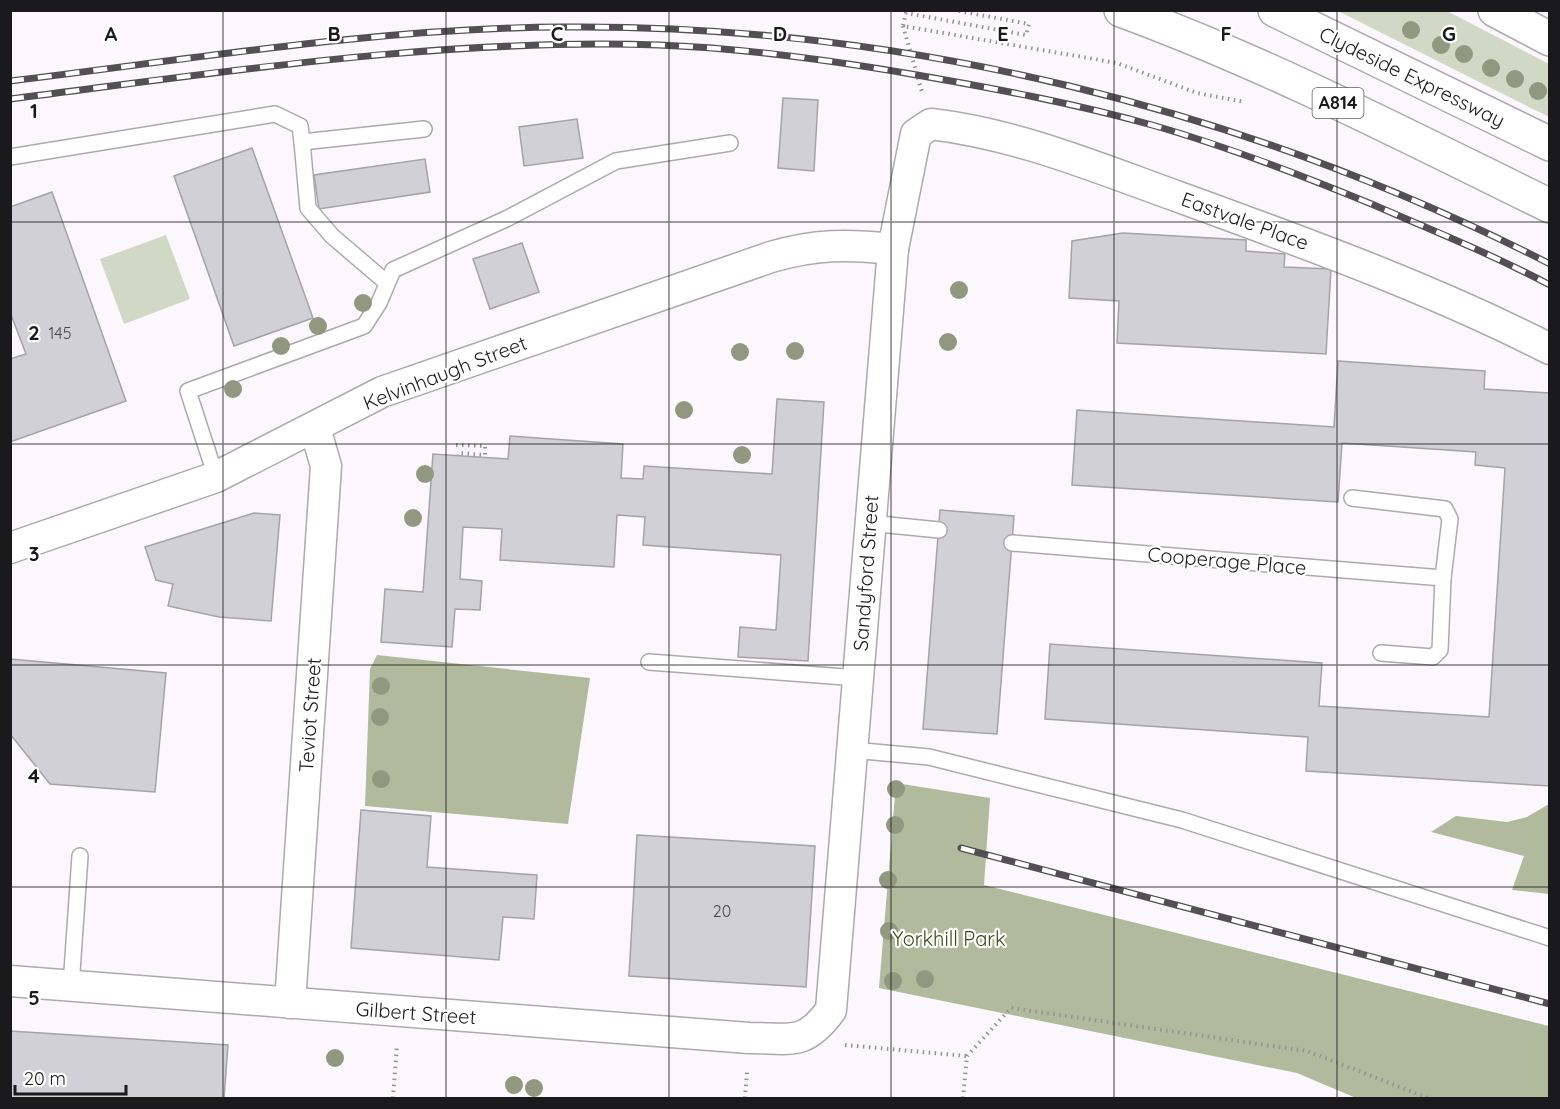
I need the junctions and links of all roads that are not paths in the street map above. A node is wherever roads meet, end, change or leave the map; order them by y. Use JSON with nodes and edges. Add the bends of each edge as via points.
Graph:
{"nodes":[{"id":1,"x":1121,"y":10,"type":"edge"},
{"id":2,"x":1275,"y":10,"type":"edge"},
{"id":3,"x":1495,"y":10,"type":"edge"},
{"id":4,"x":1550,"y":39,"type":"edge"},
{"id":5,"x":931,"y":123,"type":"joint"},
{"id":6,"x":424,"y":129,"type":"dead end"},
{"id":7,"x":302,"y":142,"type":"junction"},
{"id":8,"x":730,"y":143,"type":"dead end"},
{"id":9,"x":1550,"y":144,"type":"edge"},
{"id":10,"x":10,"y":157,"type":"edge"},
{"id":11,"x":1550,"y":206,"type":"edge"},
{"id":12,"x":892,"y":249,"type":"junction"},
{"id":13,"x":387,"y":283,"type":"junction"},
{"id":14,"x":1550,"y":349,"type":"edge"},
{"id":15,"x":315,"y":428,"type":"junction"},
{"id":16,"x":216,"y":477,"type":"junction"},
{"id":17,"x":1352,"y":498,"type":"dead end"},
{"id":18,"x":869,"y":523,"type":"junction"},
{"id":19,"x":939,"y":530,"type":"dead end"},
{"id":20,"x":1012,"y":543,"type":"dead end"},
{"id":21,"x":10,"y":548,"type":"edge"},
{"id":22,"x":1443,"y":578,"type":"junction"},
{"id":23,"x":1381,"y":653,"type":"dead end"},
{"id":24,"x":649,"y":662,"type":"dead end"},
{"id":25,"x":858,"y":678,"type":"junction"},
{"id":26,"x":852,"y":750,"type":"junction"},
{"id":27,"x":80,"y":856,"type":"dead end"},
{"id":28,"x":1550,"y":938,"type":"edge"},
{"id":29,"x":10,"y":981,"type":"edge"},
{"id":30,"x":71,"y":986,"type":"junction"},
{"id":31,"x":290,"y":1003,"type":"junction"},
{"id":32,"x":818,"y":1028,"type":"joint"}],
"edges":[{"from":1,"to":11,"type":"main road","number":"A814","via":[[1356,110]]},
{"from":2,"to":9,"type":"main road","name":"Clydeside Expressway"},
{"from":3,"to":4,"type":"main road"},
{"from":5,"to":12,"type":"street","name":"Sandyford Street","via":[[916,134]]},
{"from":5,"to":14,"type":"street","name":"Eastvale Place","via":[[971,129],[1047,150],[1341,255],[1472,309]]},
{"from":6,"to":7,"type":"lane"},
{"from":7,"to":10,"type":"lane","via":[[300,126],[275,114]]},
{"from":7,"to":13,"type":"lane","via":[[308,208],[332,236]]},
{"from":8,"to":13,"type":"lane","via":[[616,161],[506,219],[393,270]]},
{"from":12,"to":15,"type":"street","name":"Kelvinhaugh Street","via":[[822,245],[771,257],[382,392]]},
{"from":12,"to":18,"type":"street","name":"Sandyford Street"},
{"from":13,"to":16,"type":"lane","via":[[364,326],[188,391]]},
{"from":15,"to":16,"type":"street","name":"Kelvinhaugh Street"},
{"from":15,"to":31,"type":"street","name":"Teviot Street","via":[[326,466]]},
{"from":16,"to":21,"type":"street","name":"Kelvinhaugh Street"},
{"from":17,"to":22,"type":"lane","via":[[1445,509],[1450,519]]},
{"from":18,"to":19,"type":"lane"},
{"from":18,"to":25,"type":"street","name":"Sandyford Street"},
{"from":20,"to":22,"type":"lane","name":"Cooperage Place"},
{"from":22,"to":23,"type":"lane","via":[[1440,650],[1433,657]]},
{"from":24,"to":25,"type":"lane"},
{"from":25,"to":26,"type":"street","name":"Sandyford Street"},
{"from":26,"to":28,"type":"lane","via":[[929,757],[1182,820]]},
{"from":26,"to":32,"type":"street","name":"Sandyford Street","via":[[831,1010]]},
{"from":27,"to":30,"type":"lane"},
{"from":29,"to":30,"type":"street","name":"Gilbert Street"},
{"from":30,"to":31,"type":"street","name":"Gilbert Street"},
{"from":31,"to":32,"type":"street","name":"Gilbert Street","via":[[748,1038],[804,1037]]}]}
